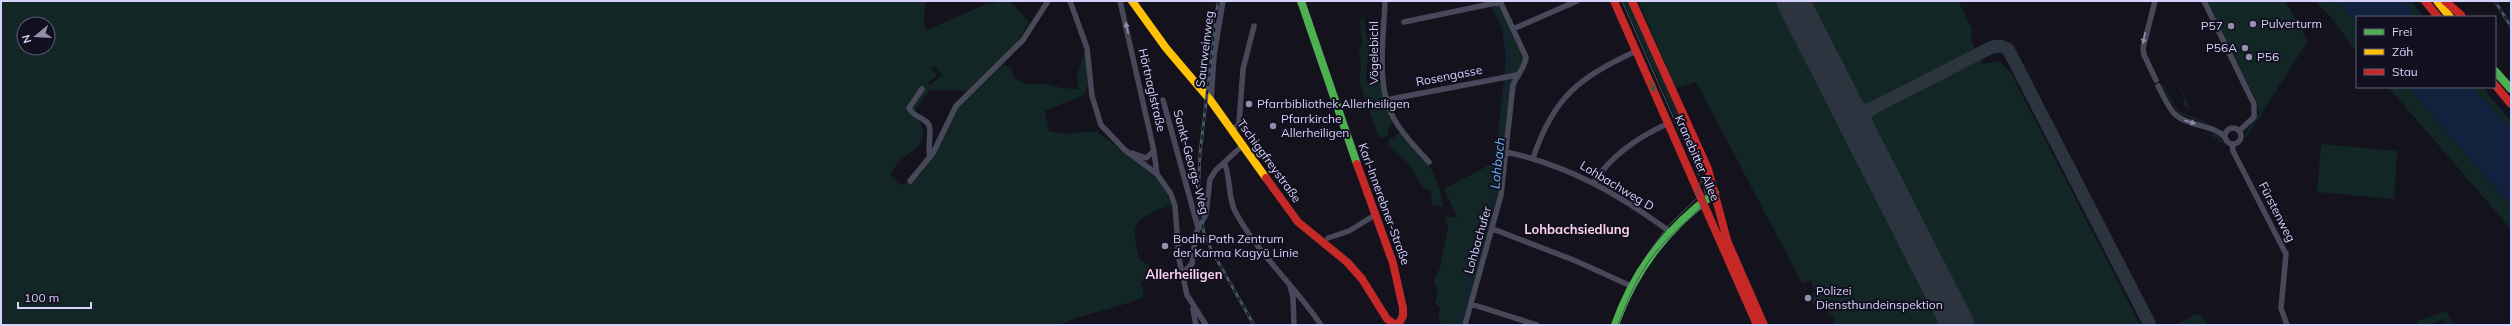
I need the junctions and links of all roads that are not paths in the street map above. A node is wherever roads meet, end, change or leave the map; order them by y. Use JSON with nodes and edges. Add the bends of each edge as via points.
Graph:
{"nodes":[{"id":1,"x":1048,"y":1,"type":"edge"},
{"id":2,"x":1070,"y":1,"type":"edge"},
{"id":3,"x":1120,"y":1,"type":"edge"},
{"id":4,"x":1132,"y":1,"type":"edge"},
{"id":5,"x":1222,"y":1,"type":"edge"},
{"id":6,"x":1301,"y":1,"type":"edge"},
{"id":7,"x":1385,"y":1,"type":"edge"},
{"id":8,"x":1576,"y":1,"type":"edge"},
{"id":9,"x":1614,"y":1,"type":"edge"},
{"id":10,"x":1632,"y":1,"type":"edge"},
{"id":11,"x":2155,"y":1,"type":"edge"},
{"id":12,"x":2204,"y":1,"type":"edge"},
{"id":13,"x":2425,"y":1,"type":"edge"},
{"id":14,"x":2437,"y":1,"type":"edge"},
{"id":15,"x":2445,"y":1,"type":"edge"},
{"id":16,"x":1496,"y":3,"type":"edge"},
{"id":17,"x":2461,"y":15,"type":"dead end"},
{"id":18,"x":2437,"y":16,"type":"edge"},
{"id":19,"x":2449,"y":16,"type":"edge"},
{"id":20,"x":1404,"y":22,"type":"dead end"},
{"id":21,"x":1254,"y":26,"type":"dead end"},
{"id":22,"x":1513,"y":29,"type":"junction"},
{"id":23,"x":1636,"y":51,"type":"junction"},
{"id":24,"x":2496,"y":72,"type":"edge"},
{"id":25,"x":1517,"y":75,"type":"junction"},
{"id":26,"x":2156,"y":80,"type":"dead end"},
{"id":27,"x":2158,"y":86,"type":"dead end"},
{"id":28,"x":2496,"y":86,"type":"edge"},
{"id":29,"x":922,"y":89,"type":"dead end"},
{"id":30,"x":2511,"y":89,"type":"edge"},
{"id":31,"x":1163,"y":100,"type":"dead end"},
{"id":32,"x":1386,"y":100,"type":"junction"},
{"id":33,"x":1211,"y":101,"type":"junction"},
{"id":34,"x":2511,"y":104,"type":"edge"},
{"id":35,"x":1669,"y":124,"type":"junction"},
{"id":36,"x":1232,"y":130,"type":"junction"},
{"id":37,"x":2240,"y":130,"type":"junction"},
{"id":38,"x":2225,"y":137,"type":"junction"},
{"id":39,"x":2239,"y":142,"type":"junction"},
{"id":40,"x":2232,"y":144,"type":"junction"},
{"id":41,"x":1243,"y":145,"type":"junction"},
{"id":42,"x":1124,"y":150,"type":"junction"},
{"id":43,"x":1154,"y":151,"type":"junction"},
{"id":44,"x":1506,"y":152,"type":"junction"},
{"id":45,"x":930,"y":157,"type":"junction"},
{"id":46,"x":1533,"y":158,"type":"junction"},
{"id":47,"x":2237,"y":158,"type":"junction"},
{"id":48,"x":1429,"y":162,"type":"dead end"},
{"id":49,"x":1224,"y":163,"type":"junction"},
{"id":50,"x":1157,"y":174,"type":"junction"},
{"id":51,"x":910,"y":181,"type":"dead end"},
{"id":52,"x":1594,"y":182,"type":"junction"},
{"id":53,"x":1713,"y":194,"type":"junction"},
{"id":54,"x":1703,"y":202,"type":"junction"},
{"id":55,"x":1375,"y":215,"type":"junction"},
{"id":56,"x":1198,"y":228,"type":"junction"},
{"id":57,"x":1493,"y":229,"type":"junction"},
{"id":58,"x":1669,"y":231,"type":"junction"},
{"id":59,"x":1328,"y":238,"type":"dead end"},
{"id":60,"x":1179,"y":246,"type":"junction"},
{"id":61,"x":1185,"y":271,"type":"junction"},
{"id":62,"x":1290,"y":285,"type":"junction"},
{"id":63,"x":1631,"y":286,"type":"junction"},
{"id":64,"x":1471,"y":304,"type":"junction"},
{"id":65,"x":1193,"y":307,"type":"junction"},
{"id":66,"x":1196,"y":325,"type":"edge"},
{"id":67,"x":1206,"y":325,"type":"edge"},
{"id":68,"x":1294,"y":325,"type":"edge"},
{"id":69,"x":1321,"y":325,"type":"edge"},
{"id":70,"x":1397,"y":325,"type":"edge"},
{"id":71,"x":1465,"y":325,"type":"edge"},
{"id":72,"x":1534,"y":325,"type":"edge"},
{"id":73,"x":1615,"y":325,"type":"edge"},
{"id":74,"x":1757,"y":325,"type":"edge"},
{"id":75,"x":1764,"y":325,"type":"edge"},
{"id":76,"x":2287,"y":325,"type":"edge"}],
"edges":[{"from":1,"to":45,"type":"street","via":[[1023,40],[956,106]]},
{"from":2,"to":42,"type":"street","via":[[1087,48],[1096,112],[1104,129]]},
{"from":43,"to":3,"type":"street","name":"Hörtnaglstraße","one_way":true},
{"from":4,"to":33,"type":"main road","name":"Tschiggfreystraße","via":[[1166,48]]},
{"from":5,"to":33,"type":"street","name":"Saurweinweg"},
{"from":6,"to":55,"type":"main road","name":"Karl-Innerebner-Straße"},
{"from":7,"to":32,"type":"street","name":"Vögelebichl","via":[[1383,82]]},
{"from":8,"to":22,"type":"street"},
{"from":9,"to":23,"type":"main road","name":"Kranebitter Allee"},
{"from":10,"to":53,"type":"main road","name":"Kranebitter Allee","via":[[1708,170]]},
{"from":11,"to":26,"type":"street","one_way":true,"via":[[2143,48]]},
{"from":12,"to":37,"type":"street","via":[[2254,104],[2254,118]]},
{"from":13,"to":18,"type":"main road"},
{"from":14,"to":19,"type":"main road"},
{"from":15,"to":17,"type":"main road"},
{"from":16,"to":20,"type":"street"},
{"from":16,"to":22,"type":"street","name":"Lohbachufer"},
{"from":21,"to":36,"type":"street","via":[[1243,70],[1239,124]]},
{"from":22,"to":25,"type":"street","name":"Lohbachufer","via":[[1526,57],[1526,64]]},
{"from":23,"to":35,"type":"main road","name":"Kranebitter Allee","one_way":true},
{"from":23,"to":46,"type":"street","via":[[1598,69],[1562,99],[1540,135]]},
{"from":24,"to":30,"type":"main road"},
{"from":25,"to":32,"type":"street","name":"Rosengasse"},
{"from":25,"to":44,"type":"street","name":"Lohbachufer","via":[[1513,85]]},
{"from":27,"to":38,"type":"street","one_way":true,"via":[[2170,109],[2177,116],[2218,130]]},
{"from":28,"to":34,"type":"main road"},
{"from":29,"to":45,"type":"street","via":[[909,108],[930,128]]},
{"from":31,"to":56,"type":"street","name":"Sankt-Georgs-Weg"},
{"from":32,"to":48,"type":"street","name":"Vögelebichl","via":[[1398,126]]},
{"from":33,"to":36,"type":"main road","name":"Tschiggfreystraße"},
{"from":35,"to":52,"type":"street","via":[[1629,146]]},
{"from":35,"to":54,"type":"main road","name":"Kranebitter Allee"},
{"from":36,"to":41,"type":"main road","name":"Tschiggfreystraße"},
{"from":37,"to":38,"type":"street","via":[[2230,129]]},
{"from":37,"to":39,"type":"street","via":[[2242,138]]},
{"from":38,"to":40,"type":"street"},
{"from":39,"to":40,"type":"street"},
{"from":39,"to":47,"type":"street"},
{"from":40,"to":47,"type":"street","name":"Fürstenweg"},
{"from":41,"to":49,"type":"street","name":"Sankt-Georgs-Weg"},
{"from":41,"to":70,"type":"main road","name":"Tschiggfreystraße","via":[[1298,222],[1347,262],[1362,279],[1387,319]]},
{"from":42,"to":43,"type":"street","via":[[1146,158]]},
{"from":42,"to":50,"type":"street"},
{"from":43,"to":50,"type":"street","name":"Hörtnaglstraße"},
{"from":44,"to":46,"type":"street","name":"Lohbachweg D"},
{"from":44,"to":57,"type":"street","name":"Lohbachufer","via":[[1501,195]]},
{"from":45,"to":51,"type":"street"},
{"from":46,"to":52,"type":"street","name":"Lohbachweg D","via":[[1564,168]]},
{"from":47,"to":76,"type":"street","name":"Fürstenweg","via":[[2286,254],[2280,308]]},
{"from":49,"to":56,"type":"street","name":"Sankt-Georgs-Weg","via":[[1210,179],[1206,214]]},
{"from":49,"to":62,"type":"street","via":[[1235,212]]},
{"from":50,"to":60,"type":"street","via":[[1173,200]]},
{"from":52,"to":58,"type":"street","name":"Lohbachweg D"},
{"from":53,"to":54,"type":"main road"},
{"from":53,"to":75,"type":"main road","name":"Kranebitter Allee","via":[[1727,240]]},
{"from":54,"to":58,"type":"main road"},
{"from":54,"to":74,"type":"main road","name":"Kranebitter Allee"},
{"from":55,"to":59,"type":"street","via":[[1349,231]]},
{"from":55,"to":70,"type":"main road","name":"Karl-Innerebner-Straße","via":[[1393,263],[1402,302],[1403,316]]},
{"from":56,"to":61,"type":"street","name":"Sankt-Georgs-Weg","via":[[1192,264]]},
{"from":57,"to":63,"type":"street","via":[[1576,260]]},
{"from":57,"to":64,"type":"street","name":"Lohbachufer"},
{"from":58,"to":63,"type":"main road","via":[[1645,259]]},
{"from":60,"to":61,"type":"street"},
{"from":60,"to":65,"type":"street","via":[[1179,259],[1187,295]]},
{"from":61,"to":65,"type":"street"},
{"from":62,"to":68,"type":"street"},
{"from":62,"to":69,"type":"street"},
{"from":63,"to":73,"type":"main road"},
{"from":64,"to":71,"type":"street","name":"Lohbachufer"},
{"from":64,"to":72,"type":"street"},
{"from":65,"to":66,"type":"street"},
{"from":65,"to":67,"type":"street"}]}
